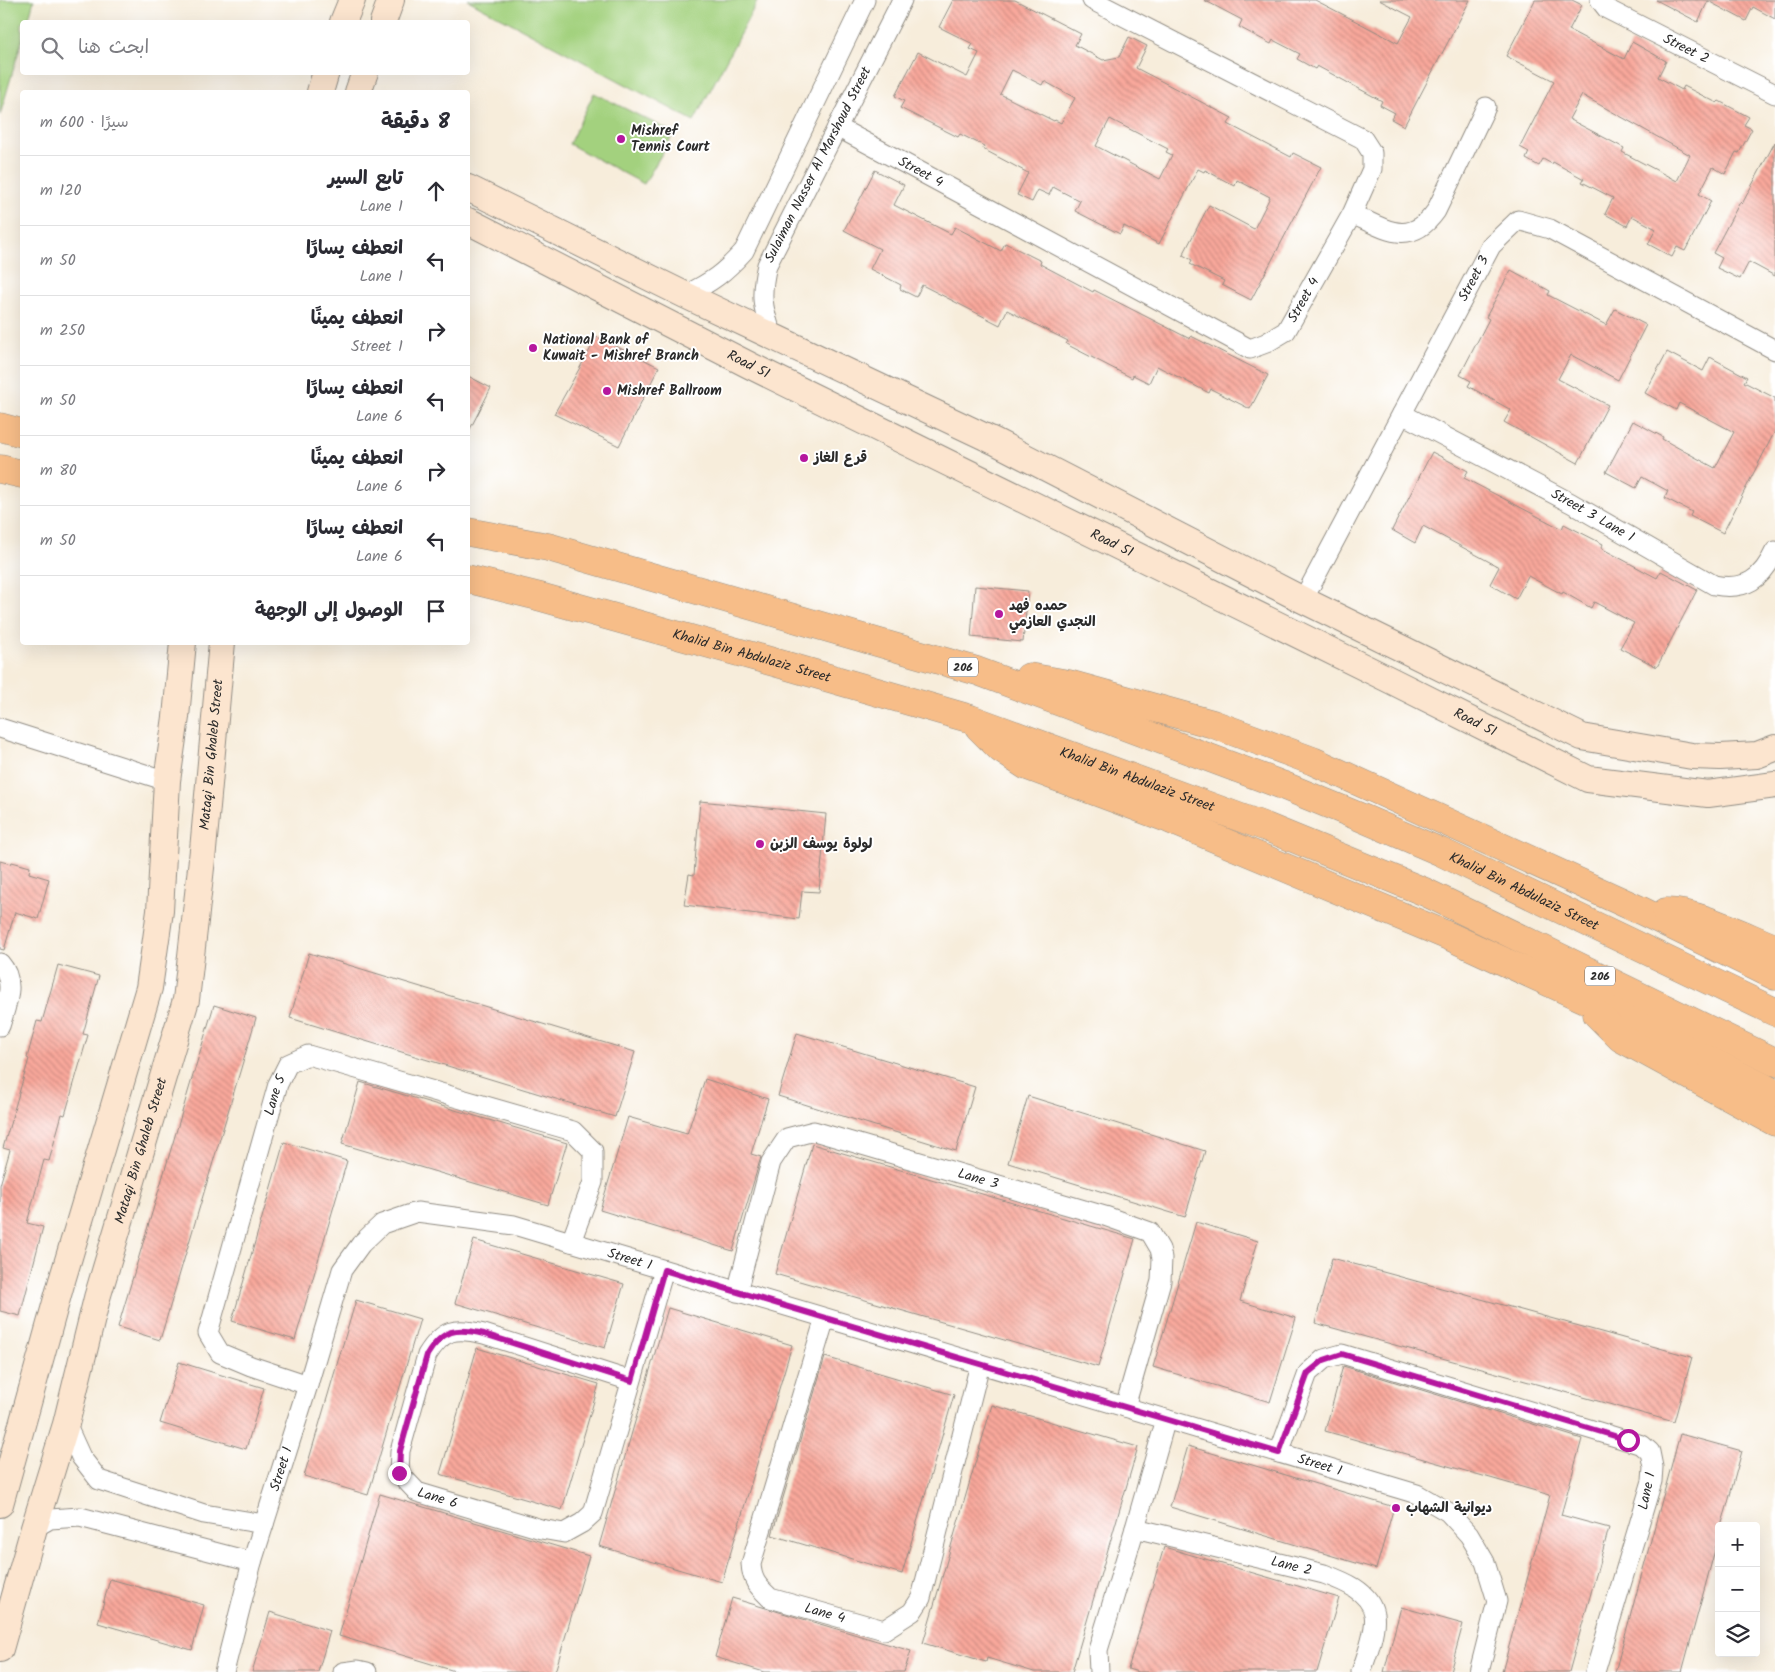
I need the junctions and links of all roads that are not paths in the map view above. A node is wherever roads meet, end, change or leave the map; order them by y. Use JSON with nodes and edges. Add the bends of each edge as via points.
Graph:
{"nodes":[{"id":1,"x":352,"y":0,"type":"edge"},
{"id":2,"x":391,"y":0,"type":"edge"},
{"id":3,"x":864,"y":0,"type":"edge"},
{"id":4,"x":902,"y":0,"type":"edge"},
{"id":5,"x":1092,"y":0,"type":"edge"},
{"id":6,"x":1600,"y":0,"type":"edge"},
{"id":7,"x":344,"y":20,"type":"edge"},
{"id":8,"x":384,"y":20,"type":"edge"},
{"id":9,"x":325,"y":75,"type":"edge"},
{"id":10,"x":321,"y":90,"type":"edge"},
{"id":11,"x":1775,"y":94,"type":"edge"},
{"id":12,"x":1486,"y":107,"type":"dead end"},
{"id":13,"x":837,"y":127,"type":"junction"},
{"id":14,"x":474,"y":191,"type":"edge"},
{"id":15,"x":1352,"y":214,"type":"junction"},
{"id":16,"x":470,"y":222,"type":"edge"},
{"id":17,"x":744,"y":251,"type":"junction"},
{"id":18,"x":767,"y":265,"type":"junction"},
{"id":19,"x":685,"y":295,"type":"junction"},
{"id":20,"x":772,"y":335,"type":"junction"},
{"id":21,"x":1775,"y":350,"type":"edge"},
{"id":22,"x":1402,"y":414,"type":"junction"},
{"id":23,"x":0,"y":427,"type":"edge"},
{"id":24,"x":20,"y":432,"type":"edge"},
{"id":25,"x":1030,"y":460,"type":"junction"},
{"id":26,"x":0,"y":469,"type":"edge"},
{"id":27,"x":20,"y":474,"type":"edge"},
{"id":28,"x":1059,"y":475,"type":"junction"},
{"id":29,"x":1012,"y":494,"type":"junction"},
{"id":30,"x":1042,"y":509,"type":"junction"},
{"id":31,"x":470,"y":532,"type":"edge"},
{"id":32,"x":1775,"y":551,"type":"edge"},
{"id":33,"x":470,"y":580,"type":"edge"},
{"id":34,"x":1303,"y":600,"type":"junction"},
{"id":35,"x":183,"y":645,"type":"edge"},
{"id":36,"x":222,"y":645,"type":"edge"},
{"id":37,"x":978,"y":671,"type":"junction"},
{"id":38,"x":1489,"y":691,"type":"junction"},
{"id":39,"x":970,"y":719,"type":"junction"},
{"id":40,"x":1474,"y":722,"type":"junction"},
{"id":41,"x":0,"y":728,"type":"edge"},
{"id":42,"x":1775,"y":748,"type":"edge"},
{"id":43,"x":167,"y":781,"type":"junction"},
{"id":44,"x":1775,"y":785,"type":"edge"},
{"id":45,"x":1642,"y":912,"type":"junction"},
{"id":46,"x":1775,"y":948,"type":"edge"},
{"id":47,"x":0,"y":963,"type":"edge"},
{"id":48,"x":1775,"y":976,"type":"edge"},
{"id":49,"x":1583,"y":998,"type":"junction"},
{"id":50,"x":1775,"y":1012,"type":"edge"},
{"id":51,"x":0,"y":1026,"type":"edge"},
{"id":52,"x":1775,"y":1062,"type":"edge"},
{"id":53,"x":1775,"y":1093,"type":"edge"},
{"id":54,"x":1775,"y":1122,"type":"edge"},
{"id":55,"x":97,"y":1162,"type":"junction"},
{"id":56,"x":134,"y":1175,"type":"junction"},
{"id":57,"x":75,"y":1237,"type":"junction"},
{"id":58,"x":571,"y":1242,"type":"junction"},
{"id":59,"x":112,"y":1248,"type":"junction"},
{"id":60,"x":664,"y":1270,"type":"junction"},
{"id":61,"x":737,"y":1292,"type":"junction"},
{"id":62,"x":825,"y":1318,"type":"junction"},
{"id":63,"x":980,"y":1364,"type":"junction"},
{"id":64,"x":632,"y":1381,"type":"junction"},
{"id":65,"x":308,"y":1386,"type":"junction"},
{"id":66,"x":1125,"y":1407,"type":"junction"},
{"id":67,"x":1166,"y":1419,"type":"junction"},
{"id":68,"x":66,"y":1424,"type":"junction"},
{"id":69,"x":1279,"y":1453,"type":"junction"},
{"id":70,"x":5,"y":1477,"type":"edge"},
{"id":71,"x":0,"y":1504,"type":"edge"},
{"id":72,"x":264,"y":1524,"type":"junction"},
{"id":73,"x":34,"y":1528,"type":"junction"},
{"id":74,"x":1135,"y":1528,"type":"junction"},
{"id":75,"x":252,"y":1562,"type":"junction"},
{"id":76,"x":0,"y":1649,"type":"edge"},
{"id":77,"x":224,"y":1672,"type":"edge"},
{"id":78,"x":343,"y":1672,"type":"edge"},
{"id":79,"x":367,"y":1672,"type":"edge"},
{"id":80,"x":1099,"y":1672,"type":"edge"},
{"id":81,"x":1361,"y":1672,"type":"edge"},
{"id":82,"x":1479,"y":1672,"type":"edge"},
{"id":83,"x":1596,"y":1672,"type":"edge"}],
"edges":[{"from":1,"to":7,"type":"street"},
{"from":2,"to":8,"type":"street"},
{"from":3,"to":17,"type":"street","name":"Sulaiman Nasser Al Marshoud Street"},
{"from":4,"to":13,"type":"street","name":"Sulaiman Nasser Al Marshoud Street"},
{"from":5,"to":15,"type":"street","name":"Street 4","via":[[1363,139],[1372,153],[1372,169]]},
{"from":6,"to":11,"type":"street","name":"Street 2","via":[[1607,9]]},
{"from":9,"to":10,"type":"street"},
{"from":12,"to":15,"type":"street","via":[[1428,222],[1416,230],[1402,233]]},
{"from":13,"to":15,"type":"street","name":"Street 4","via":[[1250,348],[1266,344],[1286,331]]},
{"from":13,"to":18,"type":"street","name":"Sulaiman Nasser Al Marshoud Street"},
{"from":14,"to":16,"type":"street"},
{"from":14,"to":19,"type":"street"},
{"from":16,"to":29,"type":"street","name":"Road 51"},
{"from":17,"to":18,"type":"street"},
{"from":17,"to":19,"type":"street","name":"Sulaiman Nasser Al Marshoud Street","via":[[726,271]]},
{"from":18,"to":20,"type":"street","name":"Sulaiman Nasser Al Marshoud Street","via":[[762,295]]},
{"from":19,"to":20,"type":"street"},
{"from":20,"to":25,"type":"street"},
{"from":21,"to":22,"type":"street","name":"Street 3","via":[[1550,229],[1518,220],[1491,246]]},
{"from":22,"to":32,"type":"street","name":"Street 3 Lane 1","via":[[1572,503],[1714,585],[1734,587],[1754,580],[1768,567]]},
{"from":22,"to":34,"type":"street","name":"Street 3"},
{"from":23,"to":24,"type":"main road"},
{"from":25,"to":28,"type":"street"},
{"from":25,"to":29,"type":"street"},
{"from":26,"to":27,"type":"main road"},
{"from":28,"to":30,"type":"street"},
{"from":28,"to":34,"type":"street"},
{"from":29,"to":30,"type":"street","name":"Road 51"},
{"from":30,"to":40,"type":"street","name":"Road 51"},
{"from":31,"to":37,"type":"main road","name":"Khalid Bin Abdulaziz Street","number":"206","via":[[548,547]]},
{"from":33,"to":39,"type":"main road","name":"Khalid Bin Abdulaziz Street","number":"206","via":[[537,596]]},
{"from":34,"to":38,"type":"street"},
{"from":35,"to":43,"type":"street"},
{"from":36,"to":56,"type":"street","name":"Mataqi Bin Ghaleb Street","via":[[186,1000]]},
{"from":37,"to":45,"type":"main road","via":[[1044,678],[1213,724],[1313,761]]},
{"from":37,"to":50,"type":"main road","name":"Khalid Bin Abdulaziz Street","number":"206","via":[[1360,817],[1441,852]]},
{"from":38,"to":40,"type":"street"},
{"from":38,"to":42,"type":"street","via":[[1582,737],[1692,756],[1756,755]]},
{"from":39,"to":49,"type":"main road","via":[[1001,750],[1027,766],[1169,819],[1451,937]]},
{"from":39,"to":52,"type":"main road","name":"Khalid Bin Abdulaziz Street","number":"206","via":[[1266,827],[1425,892]]},
{"from":40,"to":44,"type":"street","name":"Road 51","via":[[1588,779],[1708,794]]},
{"from":41,"to":43,"type":"street"},
{"from":43,"to":55,"type":"street","via":[[160,911],[150,988]]},
{"from":45,"to":46,"type":"main road","via":[[1672,912],[1705,920]]},
{"from":45,"to":48,"type":"main road"},
{"from":47,"to":51,"type":"street","via":[[11,990]]},
{"from":49,"to":53,"type":"main road"},
{"from":49,"to":54,"type":"main road","via":[[1621,1038]]},
{"from":55,"to":56,"type":"street","via":[[106,1177],[117,1182]]},
{"from":55,"to":57,"type":"street"},
{"from":56,"to":59,"type":"street","name":"Mataqi Bin Ghaleb Street"},
{"from":57,"to":59,"type":"street","via":[[96,1210],[103,1210],[113,1222]]},
{"from":57,"to":70,"type":"street"},
{"from":58,"to":60,"type":"street","name":"Street 1"},
{"from":58,"to":65,"type":"street","name":"Street 1","via":[[514,1225],[417,1212],[382,1224],[361,1244],[342,1270]]},
{"from":58,"to":65,"type":"street","name":"Lane 5","via":[[593,1182],[593,1151],[573,1130],[308,1055],[288,1064],[278,1084],[208,1333],[220,1353]]},
{"from":59,"to":68,"type":"street","name":"Mataqi Bin Ghaleb Street"},
{"from":60,"to":61,"type":"street","name":"Street 1"},
{"from":60,"to":64,"type":"street","name":"Lane 6"},
{"from":61,"to":62,"type":"street","name":"Street 1"},
{"from":61,"to":66,"type":"street","name":"Lane 3","via":[[770,1162],[787,1138],[814,1131],[1106,1216],[1150,1232],[1162,1258],[1161,1282]]},
{"from":62,"to":63,"type":"street","name":"Street 1"},
{"from":62,"to":63,"type":"street","name":"Lane 4","via":[[751,1564],[752,1576],[770,1598],[884,1630],[912,1612],[921,1598]]},
{"from":63,"to":66,"type":"street","name":"Street 1"},
{"from":64,"to":64,"type":"street","name":"Lane 6","via":[[593,1513],[564,1533],[416,1492],[399,1473],[400,1451],[427,1355],[435,1342],[448,1333],[464,1330],[484,1334]]},
{"from":65,"to":72,"type":"street","name":"Street 1"},
{"from":66,"to":67,"type":"street","name":"Street 1"},
{"from":67,"to":69,"type":"street","name":"Street 1"},
{"from":67,"to":74,"type":"street"},
{"from":68,"to":72,"type":"street","via":[[81,1457],[99,1480],[204,1514]]},
{"from":68,"to":73,"type":"street","name":"Mataqi Bin Ghaleb Street"},
{"from":69,"to":82,"type":"street","name":"Street 1","via":[[1417,1494],[1448,1512],[1469,1535],[1485,1562],[1497,1601]]},
{"from":69,"to":83,"type":"street","name":"Lane 1","via":[[1308,1373],[1324,1360],[1342,1354],[1642,1445],[1650,1452],[1652,1481]]},
{"from":70,"to":71,"type":"street"},
{"from":72,"to":75,"type":"street","name":"Street 1"},
{"from":73,"to":75,"type":"street","via":[[50,1519],[80,1517]]},
{"from":73,"to":76,"type":"street","name":"Mataqi Bin Ghaleb Street"},
{"from":74,"to":80,"type":"street","via":[[1098,1650]]},
{"from":74,"to":81,"type":"street","name":"Lane 2","via":[[1324,1574],[1348,1583],[1366,1598],[1374,1615],[1372,1637]]},
{"from":75,"to":77,"type":"street","name":"Street 1"},
{"from":78,"to":79,"type":"street"}]}
